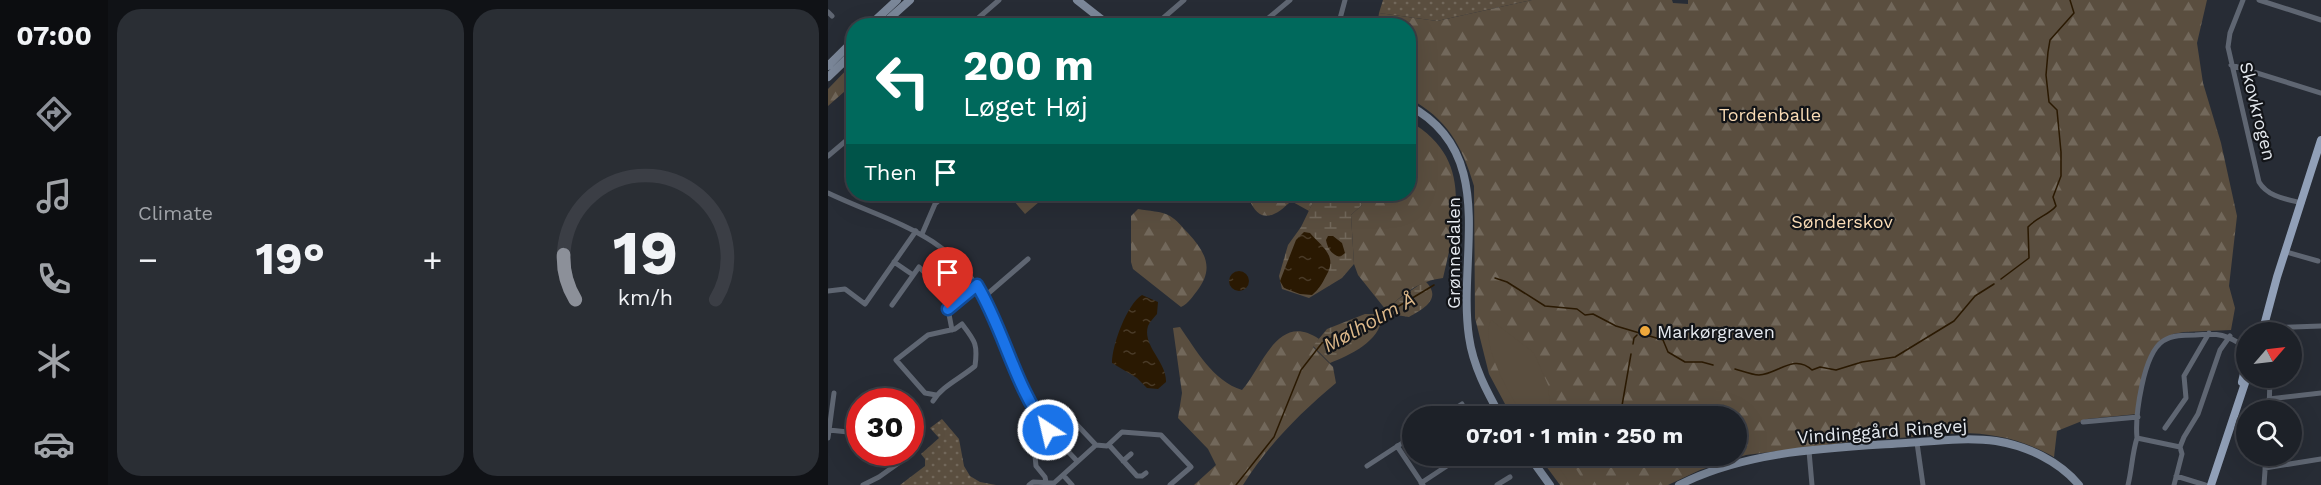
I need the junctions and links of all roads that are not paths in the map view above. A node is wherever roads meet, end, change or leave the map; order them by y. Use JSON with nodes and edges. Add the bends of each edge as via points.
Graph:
{"nodes":[{"id":1,"x":897,"y":0,"type":"edge"},
{"id":2,"x":910,"y":0,"type":"edge"},
{"id":3,"x":999,"y":0,"type":"edge"},
{"id":4,"x":1077,"y":0,"type":"edge"},
{"id":5,"x":1184,"y":0,"type":"edge"},
{"id":6,"x":1290,"y":0,"type":"edge"},
{"id":7,"x":1345,"y":0,"type":"edge"},
{"id":8,"x":2243,"y":0,"type":"edge"},
{"id":9,"x":2259,"y":0,"type":"edge"},
{"id":10,"x":878,"y":18,"type":"edge"},
{"id":11,"x":890,"y":18,"type":"edge"},
{"id":12,"x":978,"y":18,"type":"edge"},
{"id":13,"x":1100,"y":18,"type":"edge"},
{"id":14,"x":1163,"y":18,"type":"edge"},
{"id":15,"x":1268,"y":18,"type":"edge"},
{"id":16,"x":1340,"y":18,"type":"edge"},
{"id":17,"x":2321,"y":20,"type":"edge"},
{"id":18,"x":846,"y":48,"type":"edge"},
{"id":19,"x":846,"y":60,"type":"edge"},
{"id":20,"x":2230,"y":65,"type":"junction"},
{"id":21,"x":828,"y":66,"type":"edge"},
{"id":22,"x":828,"y":77,"type":"edge"},
{"id":23,"x":2321,"y":93,"type":"edge"},
{"id":24,"x":1416,"y":109,"type":"edge"},
{"id":25,"x":2321,"y":140,"type":"edge"},
{"id":26,"x":846,"y":141,"type":"edge"},
{"id":27,"x":828,"y":156,"type":"edge"},
{"id":28,"x":828,"y":193,"type":"edge"},
{"id":29,"x":846,"y":200,"type":"edge"},
{"id":30,"x":847,"y":201,"type":"edge"},
{"id":31,"x":938,"y":201,"type":"edge"},
{"id":32,"x":2300,"y":203,"type":"junction"},
{"id":33,"x":919,"y":232,"type":"junction"},
{"id":34,"x":2286,"y":252,"type":"junction"},
{"id":35,"x":1028,"y":259,"type":"dead end"},
{"id":36,"x":2318,"y":261,"type":"dead end"},
{"id":37,"x":894,"y":262,"type":"junction"},
{"id":38,"x":913,"y":275,"type":"junction"},
{"id":39,"x":977,"y":285,"type":"junction"},
{"id":40,"x":940,"y":288,"type":"dead end"},
{"id":41,"x":828,"y":291,"type":"edge"},
{"id":42,"x":984,"y":297,"type":"junction"},
{"id":43,"x":892,"y":305,"type":"dead end"},
{"id":44,"x":2262,"y":322,"type":"edge"},
{"id":45,"x":2321,"y":326,"type":"edge"},
{"id":46,"x":2302,"y":328,"type":"edge"},
{"id":47,"x":952,"y":330,"type":"junction"},
{"id":48,"x":2209,"y":333,"type":"junction"},
{"id":49,"x":2230,"y":336,"type":"junction"},
{"id":50,"x":2236,"y":340,"type":"edge"},
{"id":51,"x":2242,"y":388,"type":"edge"},
{"id":52,"x":2243,"y":388,"type":"edge"},
{"id":53,"x":2270,"y":388,"type":"edge"},
{"id":54,"x":2321,"y":393,"type":"edge"},
{"id":55,"x":832,"y":396,"type":"edge"},
{"id":56,"x":2240,"y":398,"type":"junction"},
{"id":57,"x":2270,"y":399,"type":"joint"},
{"id":58,"x":1462,"y":404,"type":"dead end"},
{"id":59,"x":1459,"y":406,"type":"edge"},
{"id":60,"x":1495,"y":406,"type":"edge"},
{"id":61,"x":1064,"y":411,"type":"dead end"},
{"id":62,"x":2138,"y":417,"type":"junction"},
{"id":63,"x":2083,"y":422,"type":"dead end"},
{"id":64,"x":2165,"y":428,"type":"dead end"},
{"id":65,"x":829,"y":430,"type":"edge"},
{"id":66,"x":846,"y":432,"type":"edge"},
{"id":67,"x":828,"y":438,"type":"edge"},
{"id":68,"x":2137,"y":438,"type":"junction"},
{"id":69,"x":1917,"y":442,"type":"junction"},
{"id":70,"x":1402,"y":443,"type":"edge"},
{"id":71,"x":1024,"y":444,"type":"dead end"},
{"id":72,"x":1109,"y":444,"type":"junction"},
{"id":73,"x":1096,"y":445,"type":"junction"},
{"id":74,"x":1397,"y":446,"type":"junction"},
{"id":75,"x":2180,"y":447,"type":"junction"},
{"id":76,"x":1809,"y":451,"type":"junction"},
{"id":77,"x":1131,"y":454,"type":"dead end"},
{"id":78,"x":2321,"y":459,"type":"edge"},
{"id":79,"x":1077,"y":461,"type":"junction"},
{"id":80,"x":1123,"y":461,"type":"junction"},
{"id":81,"x":894,"y":466,"type":"edge"},
{"id":82,"x":1367,"y":466,"type":"dead end"},
{"id":83,"x":1447,"y":466,"type":"edge"},
{"id":84,"x":1536,"y":466,"type":"edge"},
{"id":85,"x":2265,"y":468,"type":"joint"},
{"id":86,"x":1146,"y":473,"type":"dead end"},
{"id":87,"x":1063,"y":475,"type":"junction"},
{"id":88,"x":2176,"y":476,"type":"junction"},
{"id":89,"x":1510,"y":477,"type":"dead end"},
{"id":90,"x":1046,"y":482,"type":"junction"},
{"id":91,"x":1421,"y":483,"type":"edge"},
{"id":92,"x":863,"y":485,"type":"edge"},
{"id":93,"x":1029,"y":485,"type":"edge"},
{"id":94,"x":1072,"y":485,"type":"edge"},
{"id":95,"x":1170,"y":485,"type":"edge"},
{"id":96,"x":1413,"y":485,"type":"edge"},
{"id":97,"x":1497,"y":485,"type":"edge"},
{"id":98,"x":1550,"y":485,"type":"edge"},
{"id":99,"x":1679,"y":485,"type":"edge"},
{"id":100,"x":1812,"y":485,"type":"edge"},
{"id":101,"x":1923,"y":485,"type":"edge"},
{"id":102,"x":2079,"y":485,"type":"edge"},
{"id":103,"x":2128,"y":485,"type":"edge"},
{"id":104,"x":2174,"y":485,"type":"edge"},
{"id":105,"x":2205,"y":485,"type":"edge"},
{"id":106,"x":2211,"y":485,"type":"edge"},
{"id":107,"x":2265,"y":485,"type":"edge"}],
"edges":[{"from":1,"to":10,"type":"street"},
{"from":2,"to":11,"type":"street"},
{"from":3,"to":12,"type":"street"},
{"from":4,"to":13,"type":"street"},
{"from":5,"to":14,"type":"street"},
{"from":6,"to":15,"type":"street"},
{"from":7,"to":16,"type":"street"},
{"from":8,"to":20,"type":"street","name":"Skovkrogen","via":[[2230,33]]},
{"from":9,"to":17,"type":"street"},
{"from":18,"to":21,"type":"street"},
{"from":19,"to":22,"type":"street"},
{"from":20,"to":23,"type":"street"},
{"from":20,"to":32,"type":"street","name":"Skovkrogen","via":[[2259,182],[2265,190]]},
{"from":24,"to":60,"type":"street","name":"Grønnedalen","via":[[1439,127],[1462,163],[1469,203],[1469,337],[1484,387]]},
{"from":25,"to":32,"type":"main road"},
{"from":26,"to":27,"type":"street"},
{"from":28,"to":29,"type":"street"},
{"from":30,"to":33,"type":"street"},
{"from":31,"to":33,"type":"street"},
{"from":32,"to":34,"type":"main road"},
{"from":33,"to":37,"type":"street"},
{"from":33,"to":39,"type":"street","via":[[950,253]]},
{"from":34,"to":36,"type":"street"},
{"from":34,"to":44,"type":"main road"},
{"from":35,"to":42,"type":"street"},
{"from":37,"to":38,"type":"street"},
{"from":37,"to":41,"type":"street","via":[[865,304],[845,289]]},
{"from":38,"to":40,"type":"street","via":[[919,267]]},
{"from":38,"to":43,"type":"street"},
{"from":39,"to":42,"type":"street"},
{"from":39,"to":47,"type":"street","via":[[947,309]]},
{"from":42,"to":79,"type":"street","via":[[1028,401]]},
{"from":45,"to":46,"type":"street"},
{"from":47,"to":47,"type":"street","via":[[962,324],[974,340],[975,366],[934,398],[896,360],[928,335]]},
{"from":48,"to":49,"type":"street"},
{"from":48,"to":62,"type":"street","via":[[2162,341],[2147,367]]},
{"from":48,"to":64,"type":"street","via":[[2184,376],[2186,398]]},
{"from":49,"to":50,"type":"street"},
{"from":49,"to":75,"type":"street","via":[[2220,350],[2203,403]]},
{"from":51,"to":56,"type":"main road"},
{"from":52,"to":56,"type":"main road"},
{"from":53,"to":57,"type":"street"},
{"from":54,"to":57,"type":"street"},
{"from":55,"to":65,"type":"street"},
{"from":56,"to":106,"type":"main road"},
{"from":58,"to":59,"type":"street"},
{"from":61,"to":73,"type":"street"},
{"from":62,"to":63,"type":"street"},
{"from":62,"to":68,"type":"street"},
{"from":65,"to":66,"type":"street"},
{"from":65,"to":67,"type":"street"},
{"from":68,"to":75,"type":"street"},
{"from":68,"to":103,"type":"street"},
{"from":69,"to":76,"type":"street","name":"Vindinggård Ringvej"},
{"from":69,"to":101,"type":"street"},
{"from":69,"to":102,"type":"street","name":"Vindinggård Ringvej","via":[[1981,439],[2018,446],[2052,461]]},
{"from":70,"to":74,"type":"street"},
{"from":71,"to":90,"type":"street","via":[[1035,456]]},
{"from":72,"to":73,"type":"street"},
{"from":72,"to":80,"type":"street"},
{"from":72,"to":95,"type":"street","via":[[1122,432],[1161,435],[1191,467]]},
{"from":73,"to":79,"type":"street"},
{"from":74,"to":82,"type":"street"},
{"from":74,"to":91,"type":"street"},
{"from":75,"to":88,"type":"street"},
{"from":76,"to":99,"type":"street","name":"Vindinggård Ringvej","via":[[1740,463]]},
{"from":76,"to":100,"type":"street"},
{"from":77,"to":80,"type":"street"},
{"from":78,"to":85,"type":"street"},
{"from":79,"to":87,"type":"street"},
{"from":80,"to":86,"type":"street","via":[[1137,476]]},
{"from":81,"to":92,"type":"street"},
{"from":83,"to":91,"type":"street"},
{"from":84,"to":98,"type":"street"},
{"from":85,"to":107,"type":"street"},
{"from":87,"to":90,"type":"street","via":[[1054,483]]},
{"from":87,"to":94,"type":"street"},
{"from":88,"to":104,"type":"street"},
{"from":88,"to":105,"type":"street"},
{"from":89,"to":97,"type":"street"},
{"from":90,"to":93,"type":"street"},
{"from":91,"to":96,"type":"street"}]}
